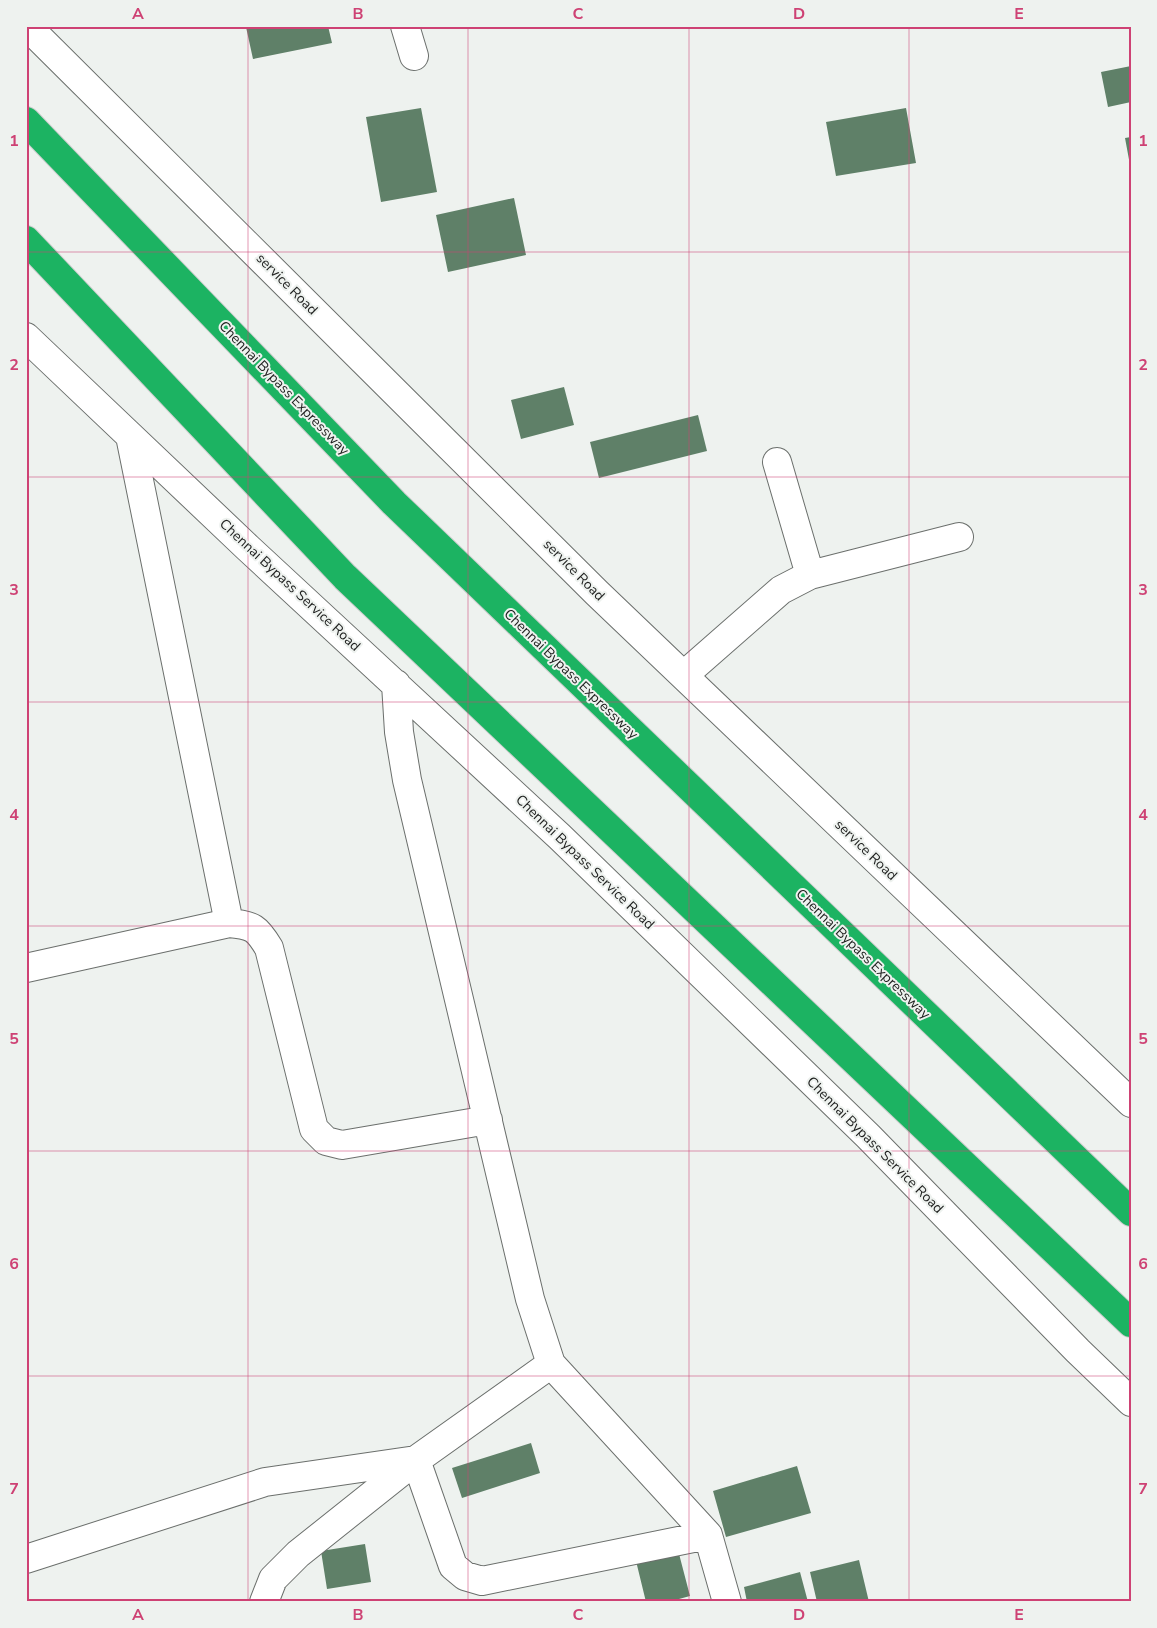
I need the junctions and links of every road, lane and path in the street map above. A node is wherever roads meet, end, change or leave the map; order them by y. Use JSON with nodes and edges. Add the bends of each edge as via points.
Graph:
{"nodes":[{"id":1,"x":27,"y":26,"type":"edge"},
{"id":2,"x":405,"y":26,"type":"edge"},
{"id":3,"x":414,"y":56,"type":"dead end"},
{"id":4,"x":26,"y":120,"type":"edge"},
{"id":5,"x":26,"y":240,"type":"edge"},
{"id":6,"x":26,"y":337,"type":"edge"},
{"id":7,"x":130,"y":436,"type":"junction"},
{"id":8,"x":777,"y":462,"type":"dead end"},
{"id":9,"x":958,"y":537,"type":"dead end"},
{"id":10,"x":810,"y":576,"type":"junction"},
{"id":11,"x":684,"y":675,"type":"junction"},
{"id":12,"x":396,"y":684,"type":"junction"},
{"id":13,"x":229,"y":923,"type":"junction"},
{"id":14,"x":26,"y":968,"type":"edge"},
{"id":15,"x":1131,"y":1103,"type":"edge"},
{"id":16,"x":488,"y":1120,"type":"junction"},
{"id":17,"x":1131,"y":1212,"type":"edge"},
{"id":18,"x":1131,"y":1323,"type":"edge"},
{"id":19,"x":551,"y":1364,"type":"junction"},
{"id":20,"x":1131,"y":1402,"type":"edge"},
{"id":21,"x":416,"y":1460,"type":"junction"},
{"id":22,"x":708,"y":1535,"type":"junction"},
{"id":23,"x":26,"y":1559,"type":"edge"},
{"id":24,"x":264,"y":1602,"type":"edge"},
{"id":25,"x":727,"y":1602,"type":"edge"}],
"edges":[{"from":1,"to":11,"type":"street","name":"service Road","via":[[583,579]]},
{"from":2,"to":3,"type":"street"},
{"from":4,"to":17,"type":"highway","name":"Chennai Bypass Expressway","via":[[394,502]]},
{"from":5,"to":18,"type":"highway","via":[[345,577]]},
{"from":6,"to":7,"type":"street","name":"Chennai Bypass Service Road"},
{"from":7,"to":12,"type":"street","name":"Chennai Bypass Service Road"},
{"from":7,"to":13,"type":"street"},
{"from":8,"to":10,"type":"street"},
{"from":9,"to":10,"type":"street"},
{"from":10,"to":11,"type":"street","via":[[781,590]]},
{"from":11,"to":15,"type":"street","name":"service Road"},
{"from":12,"to":16,"type":"street","via":[[407,780]]},
{"from":12,"to":20,"type":"street","name":"Chennai Bypass Service Road","via":[[560,837],[861,1129]]},
{"from":13,"to":14,"type":"street"},
{"from":13,"to":16,"type":"street","via":[[248,925],[259,932],[269,948],[314,1129],[326,1141],[342,1145]]},
{"from":16,"to":19,"type":"street","via":[[530,1298]]},
{"from":19,"to":21,"type":"street"},
{"from":19,"to":22,"type":"street"},
{"from":21,"to":22,"type":"street","via":[[453,1566],[465,1576],[482,1581]]},
{"from":21,"to":23,"type":"street","via":[[265,1482]]},
{"from":21,"to":24,"type":"street","via":[[298,1554],[273,1579]]},
{"from":22,"to":25,"type":"street"}]}
